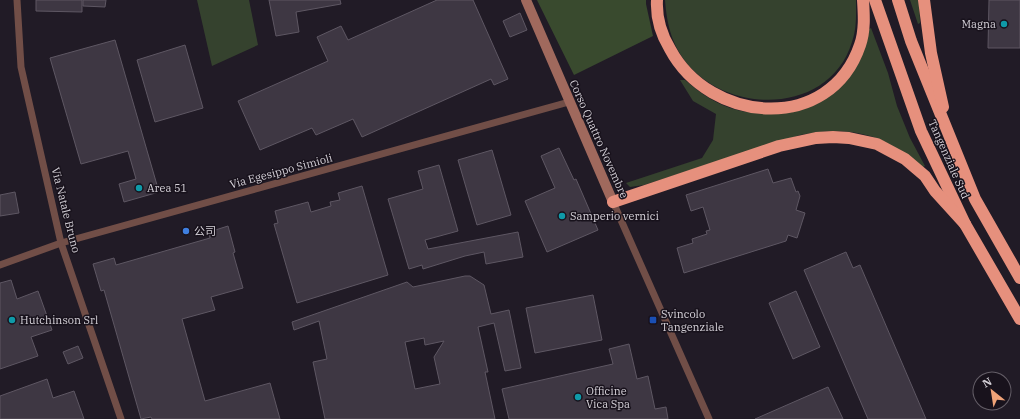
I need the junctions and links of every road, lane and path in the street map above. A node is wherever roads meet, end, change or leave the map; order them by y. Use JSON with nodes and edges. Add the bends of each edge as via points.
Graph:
{"nodes":[{"id":1,"x":17,"y":0,"type":"edge"},
{"id":2,"x":526,"y":0,"type":"edge"},
{"id":3,"x":657,"y":0,"type":"edge"},
{"id":4,"x":863,"y":0,"type":"edge"},
{"id":5,"x":875,"y":0,"type":"edge"},
{"id":6,"x":898,"y":0,"type":"edge"},
{"id":7,"x":924,"y":0,"type":"edge"},
{"id":8,"x":569,"y":102,"type":"junction"},
{"id":9,"x":952,"y":148,"type":"junction"},
{"id":10,"x":613,"y":202,"type":"junction"},
{"id":11,"x":965,"y":224,"type":"junction"},
{"id":12,"x":61,"y":244,"type":"junction"},
{"id":13,"x":0,"y":265,"type":"edge"},
{"id":14,"x":1020,"y":278,"type":"edge"},
{"id":15,"x":1020,"y":319,"type":"edge"},
{"id":16,"x":121,"y":419,"type":"edge"},
{"id":17,"x":709,"y":419,"type":"edge"}],
"edges":[{"from":1,"to":12,"type":"street","name":"Via Natale Bruno","via":[[21,68]]},
{"from":2,"to":8,"type":"main road","name":"Corso Quattro Novembre"},
{"from":3,"to":4,"type":"highway","via":[[659,25],[664,39],[688,75],[711,94],[728,101],[766,109],[801,104],[832,88],[844,76],[860,45],[863,31]]},
{"from":5,"to":11,"type":"highway","name":"Tangenziale Sud","via":[[921,131]]},
{"from":6,"to":9,"type":"highway","name":"Tangenziale Sud"},
{"from":7,"to":9,"type":"highway","via":[[931,53]]},
{"from":8,"to":10,"type":"main road","name":"Corso Quattro Novembre"},
{"from":8,"to":12,"type":"street","name":"Via Egesippo Simioli"},
{"from":9,"to":14,"type":"highway","name":"Tangenziale Sud","via":[[975,199]]},
{"from":10,"to":11,"type":"highway","via":[[779,146],[816,138],[838,137],[877,144],[905,159],[925,176]]},
{"from":10,"to":17,"type":"street","name":"Corso Quattro Novembre"},
{"from":11,"to":15,"type":"highway","name":"Tangenziale Sud"},
{"from":12,"to":13,"type":"street","name":"Via Egesippo Simioli"},
{"from":12,"to":16,"type":"street","name":"Via Natale Bruno"}]}
